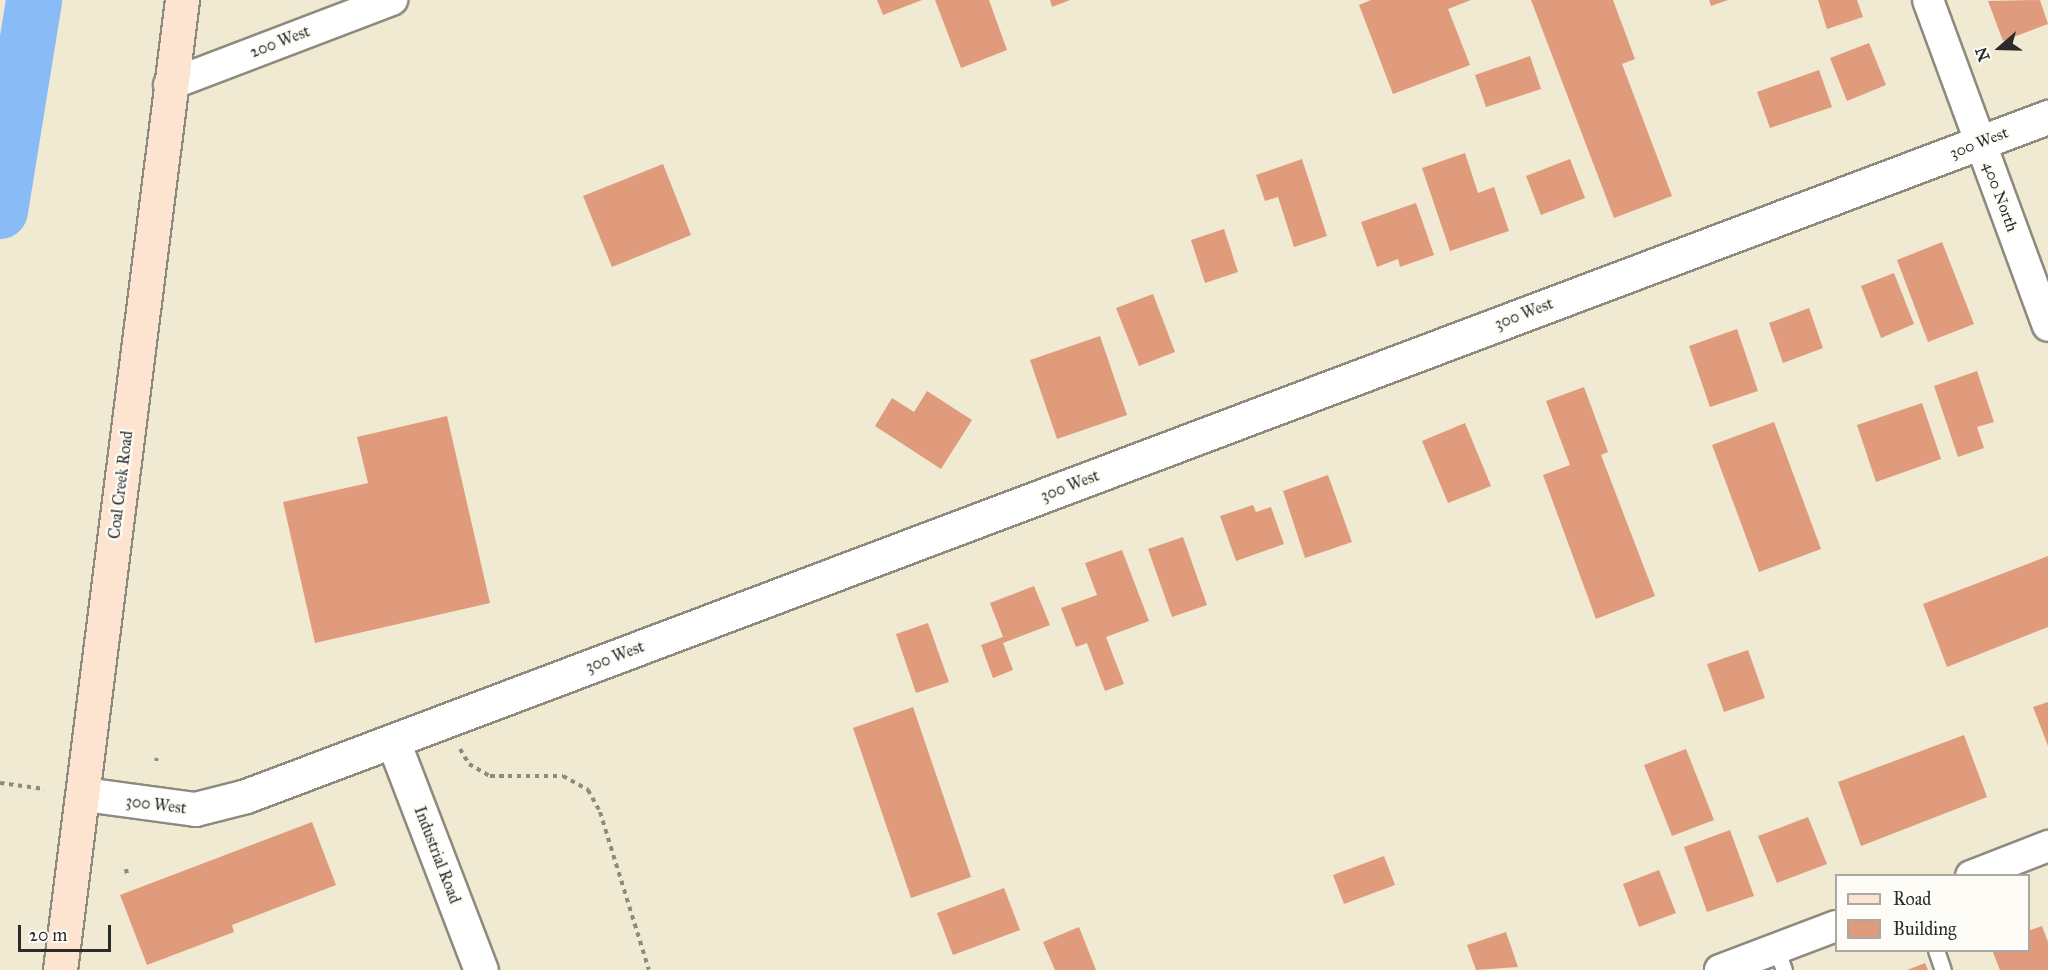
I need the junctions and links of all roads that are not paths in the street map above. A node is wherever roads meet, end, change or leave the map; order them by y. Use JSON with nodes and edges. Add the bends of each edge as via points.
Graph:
{"nodes":[{"id":1,"x":182,"y":0,"type":"edge"},
{"id":2,"x":392,"y":0,"type":"edge"},
{"id":3,"x":1928,"y":0,"type":"edge"},
{"id":4,"x":169,"y":84,"type":"junction"},
{"id":5,"x":2048,"y":117,"type":"edge"},
{"id":6,"x":1980,"y":142,"type":"junction"},
{"id":7,"x":2048,"y":326,"type":"edge"},
{"id":8,"x":393,"y":741,"type":"junction"},
{"id":9,"x":84,"y":794,"type":"junction"},
{"id":10,"x":2048,"y":846,"type":"edge"},
{"id":11,"x":1976,"y":874,"type":"edge"},
{"id":12,"x":1835,"y":927,"type":"edge"},
{"id":13,"x":1936,"y":952,"type":"edge"},
{"id":14,"x":1780,"y":959,"type":"edge"},
{"id":15,"x":60,"y":970,"type":"edge"},
{"id":16,"x":481,"y":970,"type":"edge"},
{"id":17,"x":1720,"y":970,"type":"edge"},
{"id":18,"x":1943,"y":970,"type":"edge"}],
"edges":[{"from":1,"to":4,"type":"main road","name":"Coal Creek Road"},
{"from":2,"to":4,"type":"street","name":"200 West"},
{"from":3,"to":6,"type":"street","name":"400 North"},
{"from":4,"to":9,"type":"main road","name":"Coal Creek Road"},
{"from":5,"to":6,"type":"street","name":"300 West"},
{"from":6,"to":7,"type":"street","name":"400 North"},
{"from":6,"to":8,"type":"street","name":"300 West"},
{"from":8,"to":9,"type":"street","name":"300 West","via":[[221,805],[170,808]]},
{"from":8,"to":16,"type":"street","name":"Industrial Road"},
{"from":9,"to":15,"type":"main road","name":"Coal Creek Road"},
{"from":10,"to":11,"type":"street"},
{"from":12,"to":14,"type":"street"},
{"from":13,"to":18,"type":"lane"},
{"from":14,"to":17,"type":"street"}]}
